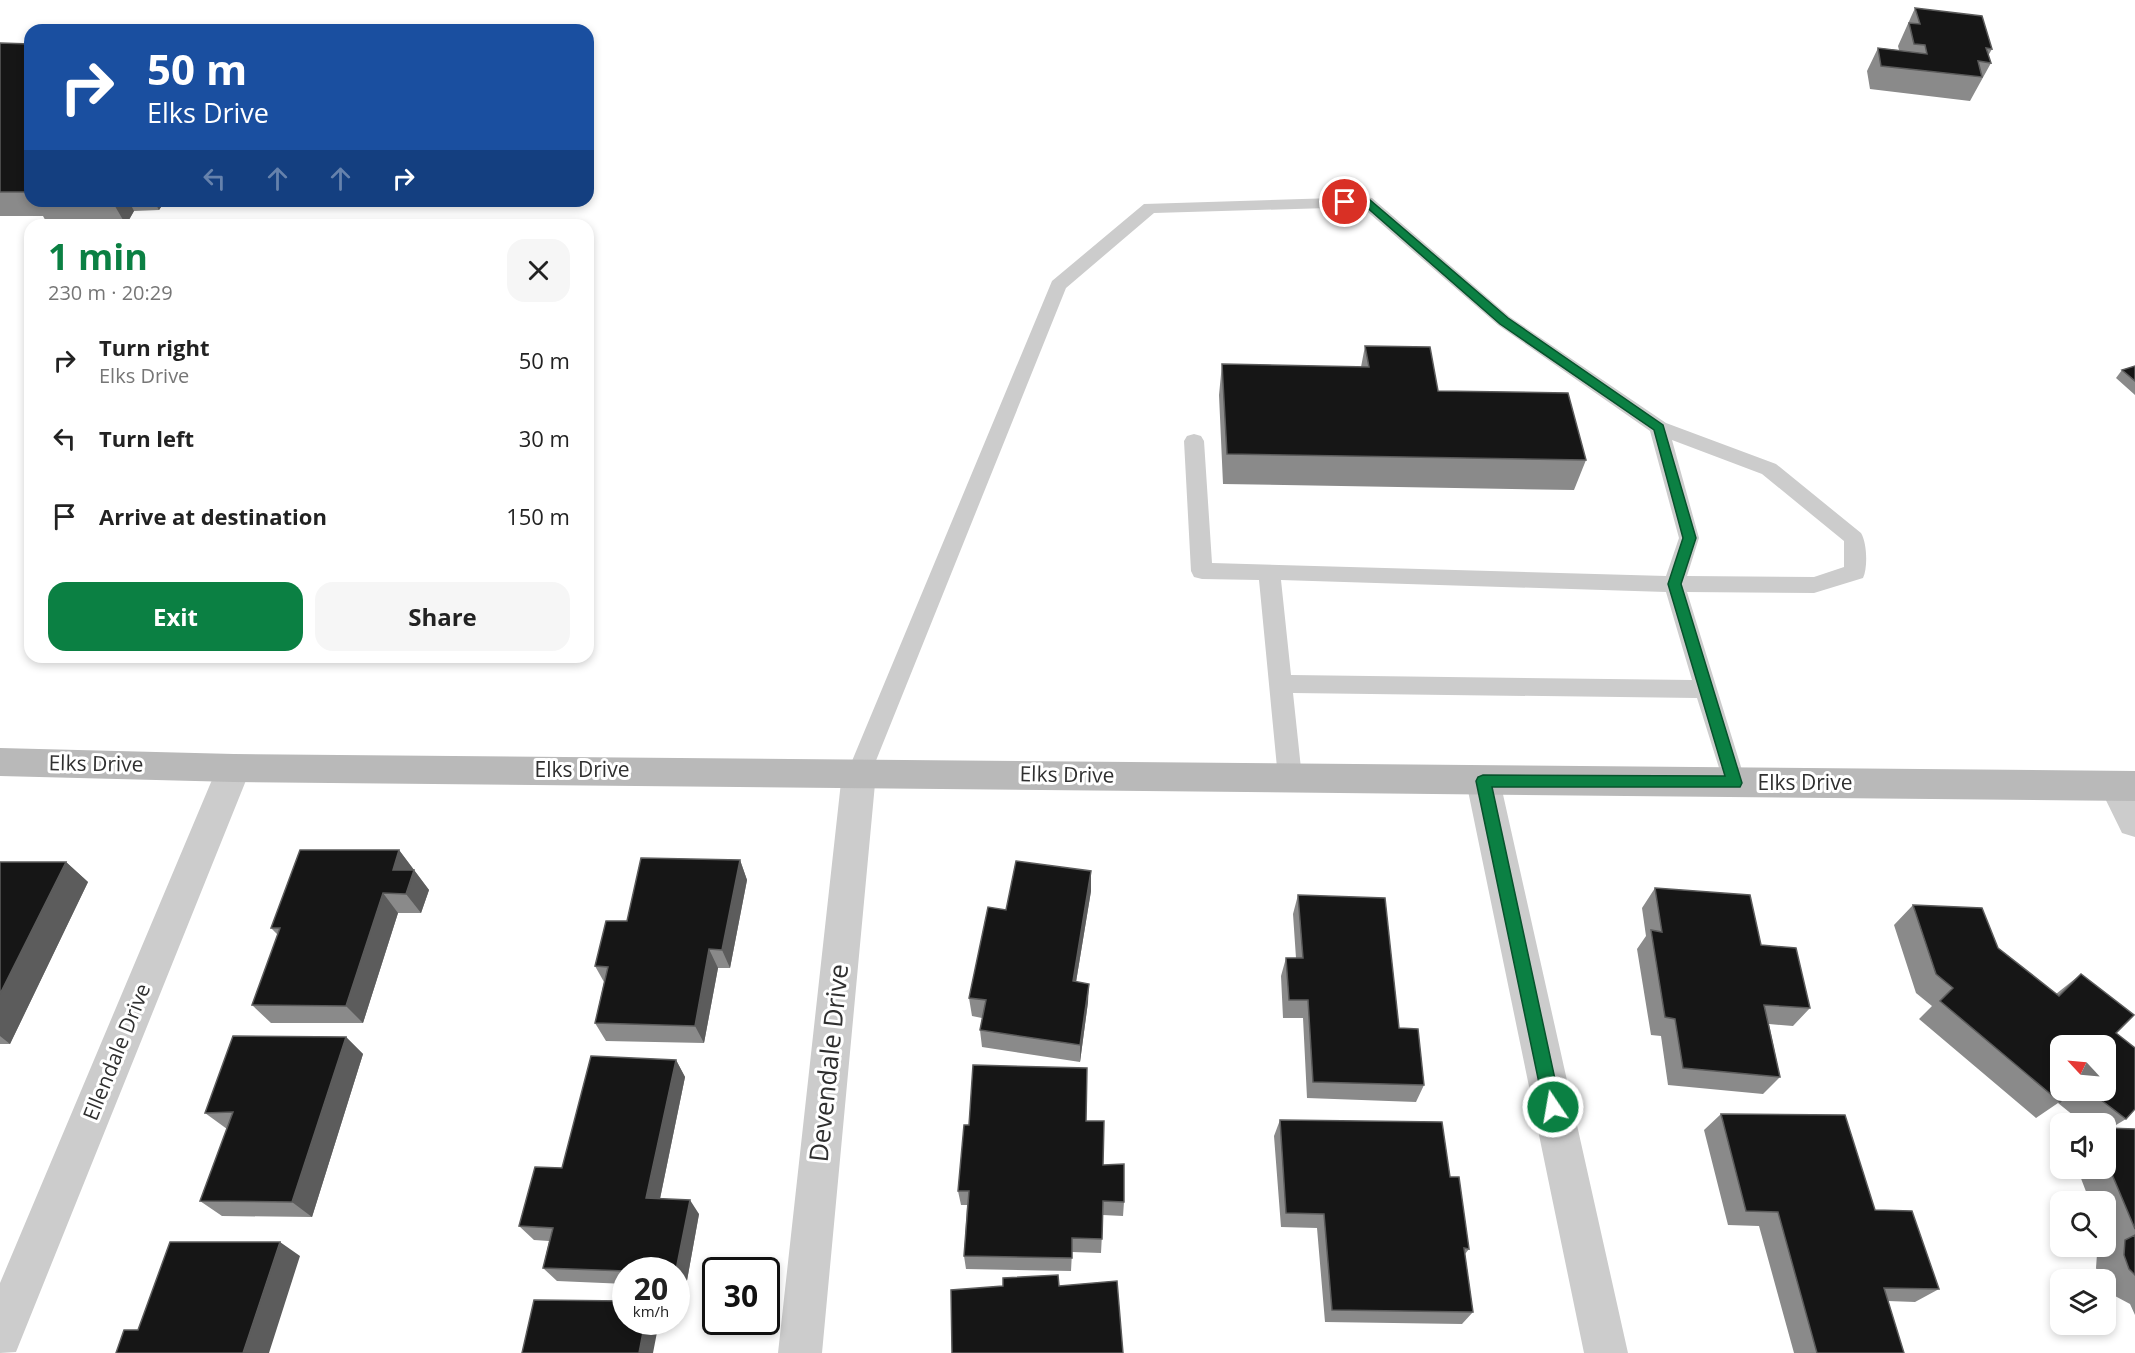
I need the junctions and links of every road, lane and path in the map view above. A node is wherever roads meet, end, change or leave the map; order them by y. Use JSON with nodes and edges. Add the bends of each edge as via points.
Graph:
{"nodes":[{"id":1,"x":1659,"y":428,"type":"junction"},
{"id":2,"x":1194,"y":441,"type":"dead end"},
{"id":3,"x":1269,"y":572,"type":"junction"},
{"id":4,"x":1674,"y":584,"type":"junction"},
{"id":5,"x":1282,"y":684,"type":"junction"},
{"id":6,"x":1706,"y":689,"type":"junction"},
{"id":7,"x":0,"y":762,"type":"edge"},
{"id":8,"x":234,"y":768,"type":"junction"},
{"id":9,"x":859,"y":773,"type":"junction"},
{"id":10,"x":1290,"y":778,"type":"junction"},
{"id":11,"x":1483,"y":781,"type":"junction"},
{"id":12,"x":1734,"y":783,"type":"junction"},
{"id":13,"x":2125,"y":786,"type":"edge"},
{"id":14,"x":2135,"y":822,"type":"edge"},
{"id":15,"x":0,"y":1336,"type":"edge"},
{"id":16,"x":800,"y":1353,"type":"edge"},
{"id":17,"x":1606,"y":1353,"type":"edge"}],
"edges":[{"from":1,"to":4,"type":"lane","via":[[1689,538]]},
{"from":1,"to":4,"type":"lane","via":[[1769,469],[1854,538],[1856,572],[1814,585]]},
{"from":1,"to":9,"type":"lane","via":[[1504,321],[1366,202],[1150,208],[1058,285]]},
{"from":2,"to":3,"type":"lane","via":[[1202,571]]},
{"from":3,"to":4,"type":"lane"},
{"from":3,"to":5,"type":"lane"},
{"from":4,"to":6,"type":"lane"},
{"from":5,"to":6,"type":"lane"},
{"from":5,"to":10,"type":"lane"},
{"from":6,"to":12,"type":"lane"},
{"from":7,"to":8,"type":"main road","name":"Elks Drive"},
{"from":8,"to":9,"type":"main road","name":"Elks Drive"},
{"from":8,"to":15,"type":"street","name":"Ellendale Drive"},
{"from":9,"to":10,"type":"main road","name":"Elks Drive"},
{"from":9,"to":16,"type":"street","name":"Devendale Drive"},
{"from":10,"to":11,"type":"main road","name":"Elks Drive"},
{"from":11,"to":12,"type":"main road","name":"Elks Drive"},
{"from":11,"to":17,"type":"street"},
{"from":12,"to":13,"type":"main road","name":"Elks Drive"},
{"from":13,"to":14,"type":"street"}]}
